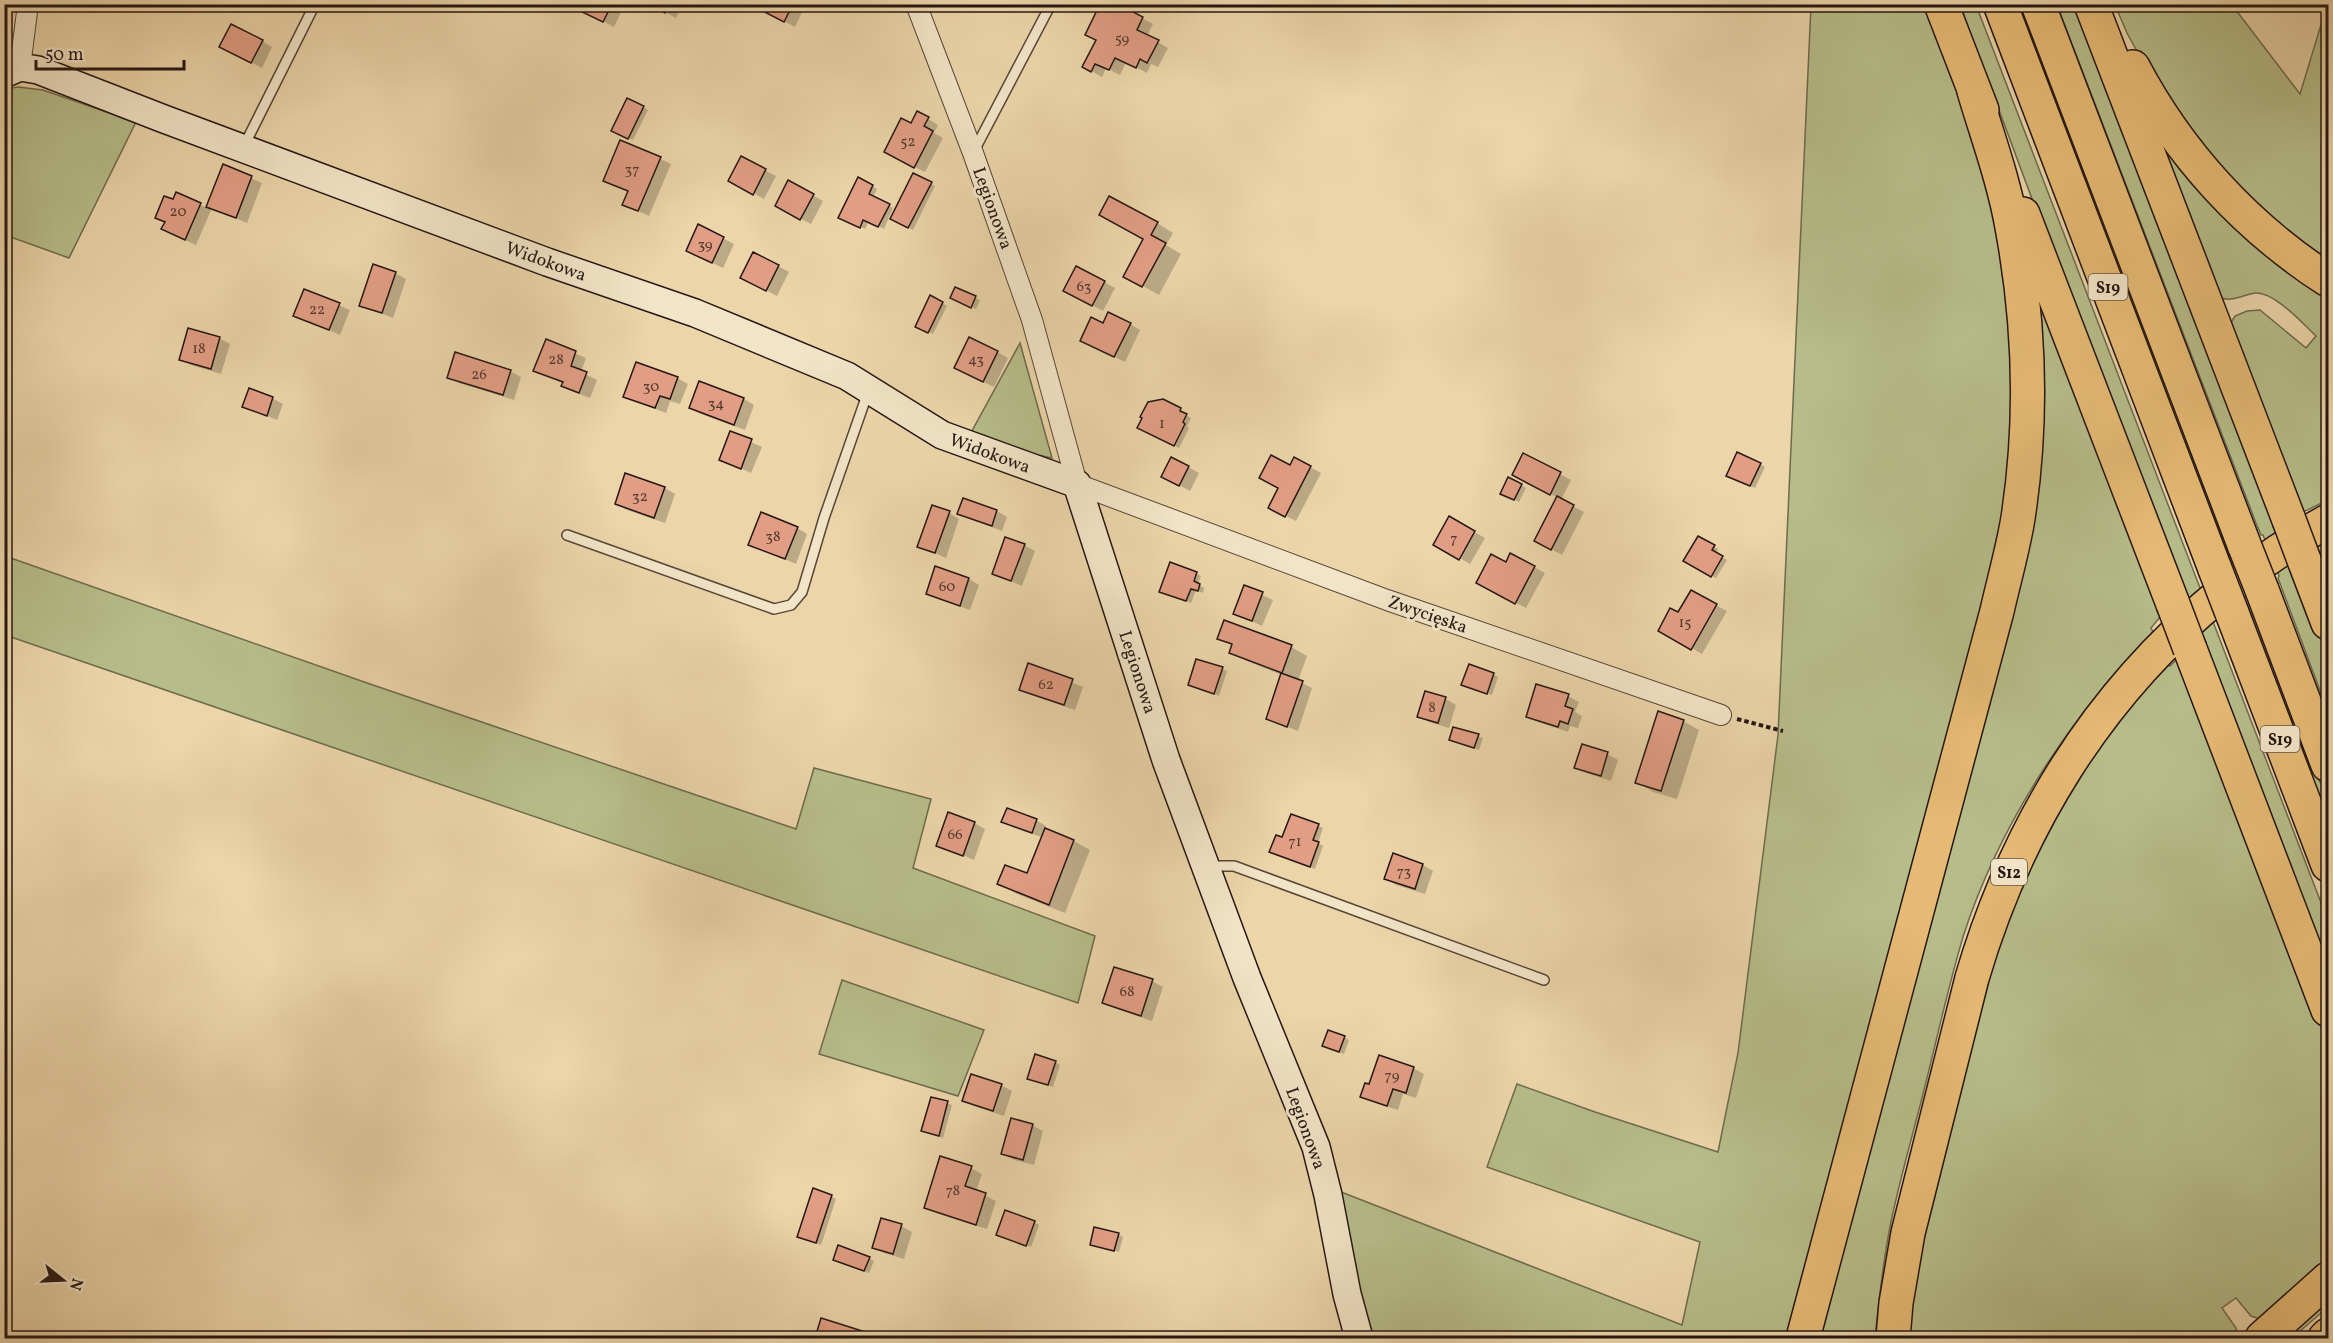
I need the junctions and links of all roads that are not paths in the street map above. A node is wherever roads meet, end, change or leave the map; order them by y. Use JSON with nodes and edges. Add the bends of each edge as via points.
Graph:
{"nodes":[{"id":1,"x":28,"y":4,"type":"edge"},
{"id":2,"x":315,"y":4,"type":"edge"},
{"id":3,"x":1051,"y":4,"type":"edge"},
{"id":4,"x":1941,"y":4,"type":"edge"},
{"id":5,"x":2000,"y":4,"type":"edge"},
{"id":6,"x":2038,"y":4,"type":"edge"},
{"id":7,"x":2091,"y":4,"type":"edge"},
{"id":8,"x":2099,"y":4,"type":"edge"},
{"id":9,"x":919,"y":7,"type":"edge"},
{"id":10,"x":12,"y":71,"type":"edge"},
{"id":11,"x":1974,"y":91,"type":"junction"},
{"id":12,"x":243,"y":148,"type":"junction"},
{"id":13,"x":973,"y":153,"type":"junction"},
{"id":14,"x":2328,"y":280,"type":"edge"},
{"id":15,"x":869,"y":390,"type":"junction"},
{"id":16,"x":1077,"y":484,"type":"junction"},
{"id":17,"x":2328,"y":521,"type":"edge"},
{"id":18,"x":567,"y":535,"type":"dead end"},
{"id":19,"x":2328,"y":623,"type":"edge"},
{"id":20,"x":1722,"y":715,"type":"road end"},
{"id":21,"x":2328,"y":765,"type":"edge"},
{"id":22,"x":2328,"y":865,"type":"edge"},
{"id":23,"x":1205,"y":866,"type":"junction"},
{"id":24,"x":1544,"y":980,"type":"dead end"},
{"id":25,"x":2328,"y":1010,"type":"edge"},
{"id":26,"x":2328,"y":1280,"type":"edge"},
{"id":27,"x":2328,"y":1335,"type":"edge"},
{"id":28,"x":1359,"y":1338,"type":"edge"},
{"id":29,"x":1803,"y":1338,"type":"edge"},
{"id":30,"x":1893,"y":1338,"type":"edge"},
{"id":31,"x":2262,"y":1338,"type":"edge"},
{"id":32,"x":2325,"y":1338,"type":"edge"}],
"edges":[{"from":1,"to":10,"type":"street"},
{"from":2,"to":12,"type":"lane"},
{"from":3,"to":13,"type":"lane"},
{"from":4,"to":11,"type":"highway"},
{"from":5,"to":22,"type":"highway","number":"S19","bridge":true},
{"from":6,"to":21,"type":"highway","number":"S19","bridge":true},
{"from":7,"to":19,"type":"highway","bridge":true},
{"from":8,"to":14,"type":"highway","via":[[2152,102],[2196,162],[2232,203],[2286,251]]},
{"from":9,"to":13,"type":"street","name":"Legionowa"},
{"from":10,"to":12,"type":"street","name":"Widokowa","via":[[38,69]]},
{"from":11,"to":25,"type":"highway","bridge":true},
{"from":11,"to":29,"type":"highway","via":[[2012,226],[2022,296],[2029,418],[2018,520]]},
{"from":12,"to":15,"type":"street","name":"Widokowa","via":[[695,313],[847,376]]},
{"from":13,"to":16,"type":"street","name":"Legionowa","via":[[1032,320]]},
{"from":15,"to":16,"type":"street","name":"Widokowa","via":[[942,435]]},
{"from":15,"to":18,"type":"lane","via":[[802,592],[791,605],[774,609]]},
{"from":16,"to":20,"type":"street","name":"Zwycięska","via":[[1387,600]]},
{"from":16,"to":23,"type":"street","name":"Legionowa","via":[[1166,760]]},
{"from":17,"to":30,"type":"highway","number":"S12","via":[[2244,576],[2169,639],[2097,722],[2039,811],[1983,938],[1908,1233]]},
{"from":23,"to":24,"type":"lane","via":[[1234,866]]},
{"from":23,"to":28,"type":"street","name":"Legionowa","via":[[1316,1148]]},
{"from":26,"to":31,"type":"highway"},
{"from":27,"to":32,"type":"highway"}]}
